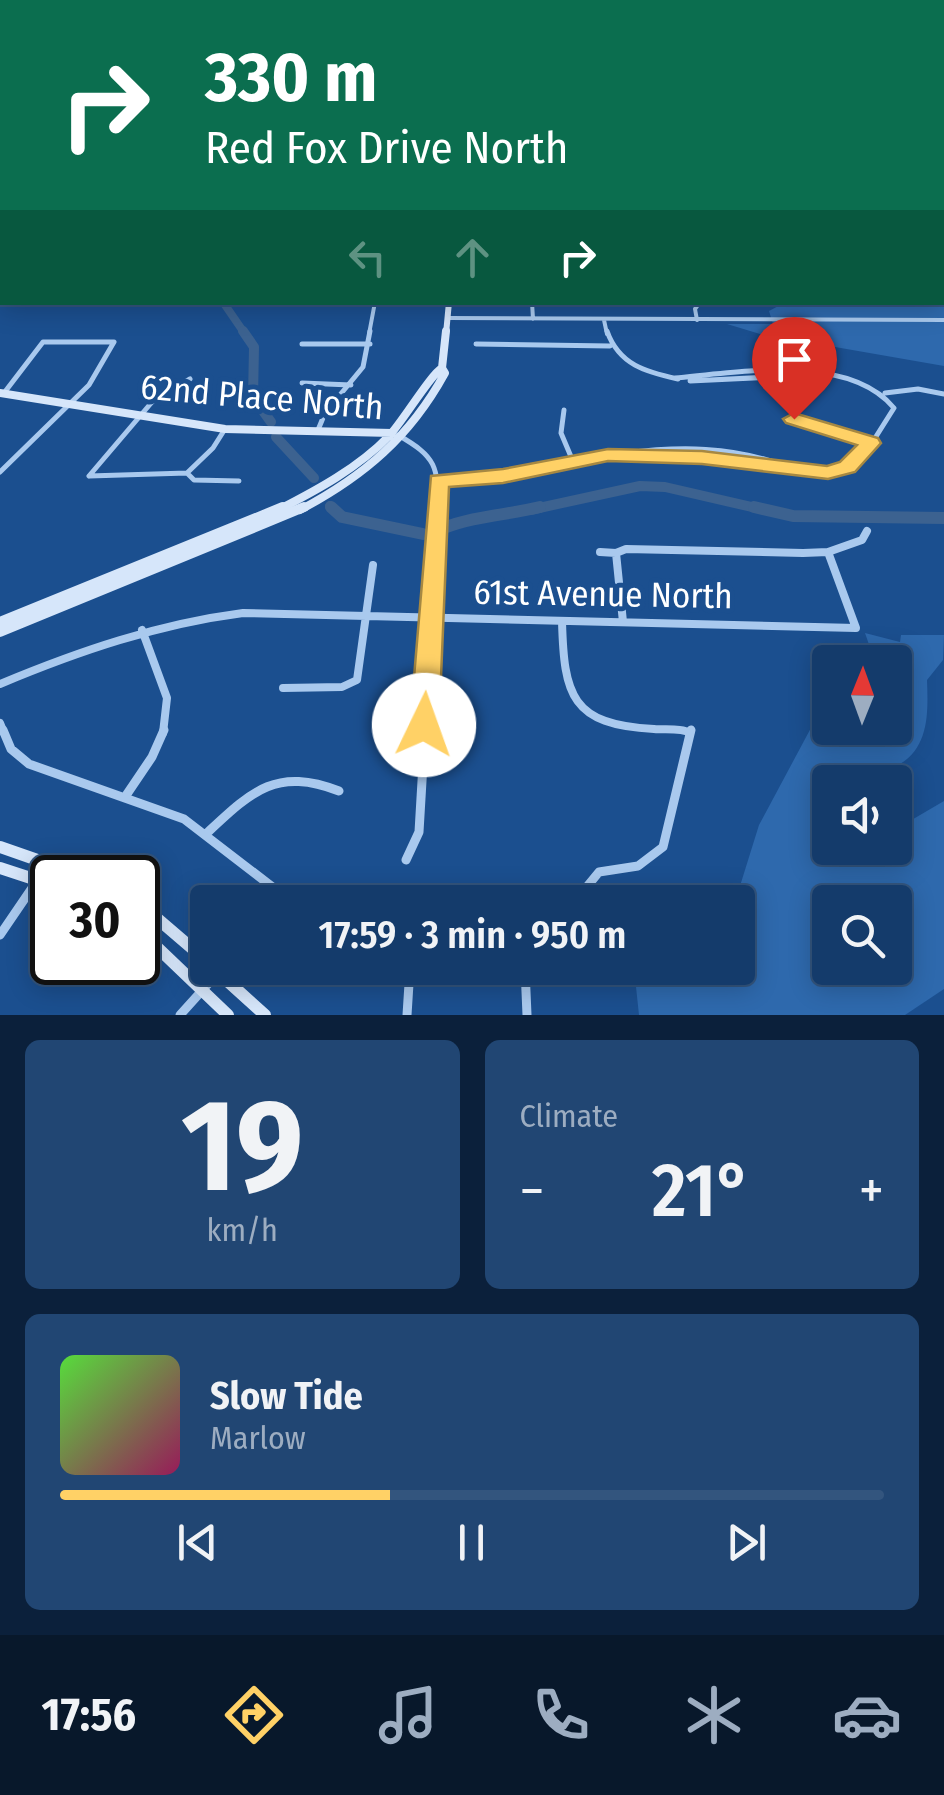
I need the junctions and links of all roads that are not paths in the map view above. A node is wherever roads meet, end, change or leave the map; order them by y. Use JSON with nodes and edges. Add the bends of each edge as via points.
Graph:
{"nodes":[{"id":1,"x":375,"y":305,"type":"edge"},
{"id":2,"x":449,"y":305,"type":"edge"},
{"id":3,"x":532,"y":305,"type":"edge"},
{"id":4,"x":698,"y":305,"type":"edge"},
{"id":5,"x":448,"y":318,"type":"junction"},
{"id":6,"x":533,"y":319,"type":"junction"},
{"id":7,"x":604,"y":320,"type":"junction"},
{"id":8,"x":697,"y":320,"type":"junction"},
{"id":9,"x":944,"y":320,"type":"edge"},
{"id":10,"x":302,"y":344,"type":"dead end"},
{"id":11,"x":370,"y":344,"type":"junction"},
{"id":12,"x":476,"y":344,"type":"dead end"},
{"id":13,"x":610,"y":346,"type":"junction"},
{"id":14,"x":190,"y":379,"type":"dead end"},
{"id":15,"x":302,"y":383,"type":"dead end"},
{"id":16,"x":350,"y":386,"type":"junction"},
{"id":17,"x":2,"y":393,"type":"edge"},
{"id":18,"x":884,"y":393,"type":"junction"},
{"id":19,"x":944,"y":394,"type":"edge"},
{"id":20,"x":70,"y":404,"type":"junction"},
{"id":21,"x":564,"y":410,"type":"dead end"},
{"id":22,"x":140,"y":416,"type":"junction"},
{"id":23,"x":794,"y":419,"type":"dead end"},
{"id":24,"x":225,"y":429,"type":"junction"},
{"id":25,"x":318,"y":430,"type":"junction"},
{"id":26,"x":397,"y":435,"type":"junction"},
{"id":27,"x":870,"y":443,"type":"junction"},
{"id":28,"x":572,"y":459,"type":"junction"},
{"id":29,"x":0,"y":472,"type":"edge"},
{"id":30,"x":187,"y":473,"type":"junction"},
{"id":31,"x":438,"y":480,"type":"junction"},
{"id":32,"x":239,"y":481,"type":"dead end"},
{"id":33,"x":867,"y":532,"type":"dead end"},
{"id":34,"x":600,"y":552,"type":"dead end"},
{"id":35,"x":828,"y":552,"type":"junction"},
{"id":36,"x":616,"y":554,"type":"junction"},
{"id":37,"x":373,"y":564,"type":"dead end"},
{"id":38,"x":366,"y":614,"type":"junction"},
{"id":39,"x":430,"y":618,"type":"junction"},
{"id":40,"x":562,"y":621,"type":"junction"},
{"id":41,"x":623,"y":622,"type":"junction"},
{"id":42,"x":0,"y":627,"type":"edge"},
{"id":43,"x":142,"y":630,"type":"junction"},
{"id":44,"x":0,"y":684,"type":"edge"},
{"id":45,"x":284,"y":688,"type":"dead end"},
{"id":46,"x":0,"y":722,"type":"edge"},
{"id":47,"x":339,"y":791,"type":"dead end"},
{"id":48,"x":125,"y":798,"type":"junction"},
{"id":49,"x":206,"y":833,"type":"junction"},
{"id":50,"x":0,"y":848,"type":"edge"},
{"id":51,"x":30,"y":858,"type":"edge"},
{"id":52,"x":406,"y":860,"type":"dead end"},
{"id":53,"x":0,"y":868,"type":"edge"},
{"id":54,"x":30,"y":877,"type":"edge"},
{"id":55,"x":271,"y":885,"type":"edge"},
{"id":56,"x":588,"y":885,"type":"edge"},
{"id":57,"x":30,"y":892,"type":"edge"},
{"id":58,"x":160,"y":921,"type":"edge"},
{"id":59,"x":0,"y":935,"type":"edge"},
{"id":60,"x":190,"y":947,"type":"edge"},
{"id":61,"x":160,"y":950,"type":"edge"},
{"id":62,"x":204,"y":985,"type":"edge"},
{"id":63,"x":232,"y":985,"type":"edge"},
{"id":64,"x":409,"y":985,"type":"edge"},
{"id":65,"x":525,"y":985,"type":"edge"},
{"id":66,"x":202,"y":990,"type":"junction"},
{"id":67,"x":180,"y":1015,"type":"edge"},
{"id":68,"x":228,"y":1015,"type":"edge"},
{"id":69,"x":265,"y":1015,"type":"edge"},
{"id":70,"x":407,"y":1015,"type":"edge"},
{"id":71,"x":526,"y":1015,"type":"edge"}],
"edges":[{"from":1,"to":11,"type":"street"},
{"from":2,"to":5,"type":"main road"},
{"from":3,"to":6,"type":"street"},
{"from":4,"to":8,"type":"street"},
{"from":5,"to":6,"type":"street"},
{"from":5,"to":26,"type":"main road","via":[[442,368]]},
{"from":6,"to":7,"type":"street"},
{"from":7,"to":8,"type":"street"},
{"from":7,"to":13,"type":"street"},
{"from":8,"to":9,"type":"street"},
{"from":10,"to":11,"type":"street"},
{"from":11,"to":16,"type":"street"},
{"from":12,"to":13,"type":"street"},
{"from":13,"to":18,"type":"street","via":[[638,368],[676,378],[808,374],[863,382]]},
{"from":14,"to":22,"type":"street"},
{"from":15,"to":16,"type":"street"},
{"from":16,"to":25,"type":"street"},
{"from":17,"to":20,"type":"main road","name":"62nd Place North"},
{"from":17,"to":20,"type":"street","via":[[43,342],[114,342],[89,386]]},
{"from":18,"to":19,"type":"street"},
{"from":18,"to":27,"type":"street","via":[[893,413]]},
{"from":20,"to":22,"type":"main road","name":"62nd Place North"},
{"from":20,"to":29,"type":"street"},
{"from":21,"to":28,"type":"street","via":[[560,434]]},
{"from":22,"to":24,"type":"main road","name":"62nd Place North"},
{"from":22,"to":30,"type":"street","via":[[89,476]]},
{"from":23,"to":27,"type":"street"},
{"from":24,"to":25,"type":"main road","name":"62nd Place North"},
{"from":24,"to":30,"type":"street"},
{"from":25,"to":26,"type":"main road","name":"62nd Place North"},
{"from":26,"to":31,"type":"street","via":[[430,455]]},
{"from":26,"to":42,"type":"main road","via":[[290,504]]},
{"from":26,"to":42,"type":"main road","via":[[350,480],[296,511]]},
{"from":27,"to":28,"type":"street","via":[[842,470],[702,458]]},
{"from":28,"to":31,"type":"street","via":[[503,476]]},
{"from":30,"to":32,"type":"street","via":[[194,480]]},
{"from":31,"to":39,"type":"street"},
{"from":33,"to":35,"type":"street"},
{"from":34,"to":36,"type":"street"},
{"from":35,"to":36,"type":"street"},
{"from":35,"to":41,"type":"street","name":"61st Avenue North","via":[[856,628]]},
{"from":36,"to":41,"type":"street"},
{"from":37,"to":38,"type":"street"},
{"from":38,"to":39,"type":"street","name":"61st Avenue North"},
{"from":38,"to":43,"type":"street","name":"61st Avenue North","via":[[243,613]]},
{"from":38,"to":45,"type":"street","via":[[353,684]]},
{"from":39,"to":40,"type":"street","name":"61st Avenue North"},
{"from":39,"to":52,"type":"street","via":[[419,832]]},
{"from":40,"to":41,"type":"street","name":"61st Avenue North"},
{"from":40,"to":56,"type":"street","via":[[568,685],[584,708],[626,728],[691,730],[663,847],[638,866],[599,872]]},
{"from":43,"to":44,"type":"street","name":"61st Avenue North"},
{"from":43,"to":48,"type":"street","via":[[164,686],[167,716],[155,752]]},
{"from":46,"to":48,"type":"street","via":[[11,749],[28,764]]},
{"from":47,"to":49,"type":"street","via":[[300,778],[272,782]]},
{"from":48,"to":49,"type":"street"},
{"from":49,"to":55,"type":"street"},
{"from":50,"to":51,"type":"main road"},
{"from":53,"to":54,"type":"main road"},
{"from":57,"to":59,"type":"street"},
{"from":58,"to":60,"type":"main road"},
{"from":61,"to":66,"type":"main road"},
{"from":62,"to":66,"type":"street"},
{"from":63,"to":69,"type":"main road"},
{"from":64,"to":70,"type":"street"},
{"from":65,"to":71,"type":"street"},
{"from":66,"to":67,"type":"street"},
{"from":66,"to":68,"type":"main road"}]}
